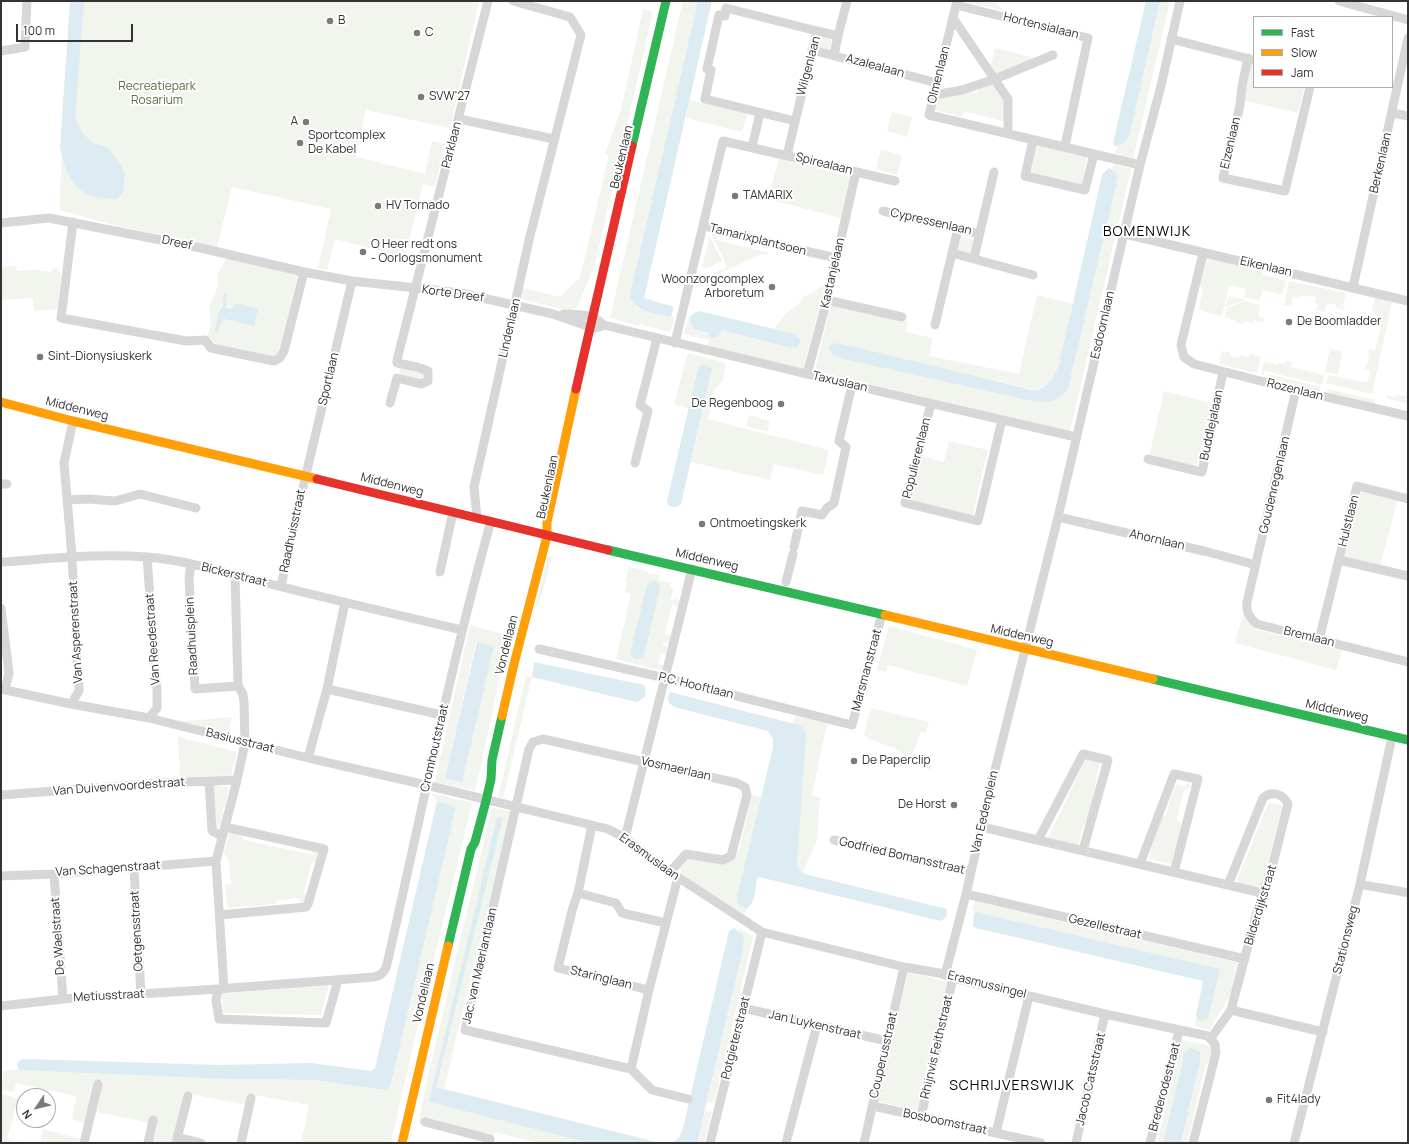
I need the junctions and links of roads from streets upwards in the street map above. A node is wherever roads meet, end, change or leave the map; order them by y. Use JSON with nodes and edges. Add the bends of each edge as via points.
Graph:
{"nodes":[{"id":1,"x":27,"y":1,"type":"edge"},
{"id":2,"x":488,"y":1,"type":"edge"},
{"id":3,"x":513,"y":1,"type":"edge"},
{"id":4,"x":666,"y":1,"type":"edge"},
{"id":5,"x":670,"y":1,"type":"edge"},
{"id":6,"x":847,"y":1,"type":"edge"},
{"id":7,"x":1180,"y":1,"type":"edge"},
{"id":8,"x":1339,"y":1,"type":"edge"},
{"id":9,"x":957,"y":3,"type":"edge"},
{"id":10,"x":953,"y":18,"type":"junction"},
{"id":11,"x":1408,"y":20,"type":"edge"},
{"id":12,"x":817,"y":31,"type":"junction"},
{"id":13,"x":838,"y":36,"type":"junction"},
{"id":14,"x":1408,"y":38,"type":"edge"},
{"id":15,"x":1171,"y":39,"type":"junction"},
{"id":16,"x":812,"y":50,"type":"junction"},
{"id":17,"x":1,"y":51,"type":"edge"},
{"id":18,"x":1052,"y":55,"type":"dead end"},
{"id":19,"x":834,"y":56,"type":"junction"},
{"id":20,"x":1251,"y":59,"type":"edge"},
{"id":21,"x":995,"y":79,"type":"junction"},
{"id":22,"x":937,"y":83,"type":"junction"},
{"id":23,"x":1310,"y":88,"type":"edge"},
{"id":24,"x":934,"y":95,"type":"junction"},
{"id":25,"x":760,"y":113,"type":"junction"},
{"id":26,"x":1392,"y":113,"type":"junction"},
{"id":27,"x":1408,"y":116,"type":"edge"},
{"id":28,"x":459,"y":119,"type":"junction"},
{"id":29,"x":795,"y":121,"type":"junction"},
{"id":30,"x":1008,"y":133,"type":"junction"},
{"id":31,"x":554,"y":139,"type":"junction"},
{"id":32,"x":1034,"y":140,"type":"junction"},
{"id":33,"x":1065,"y":146,"type":"junction"},
{"id":34,"x":752,"y":147,"type":"junction"},
{"id":35,"x":1094,"y":154,"type":"junction"},
{"id":36,"x":787,"y":155,"type":"junction"},
{"id":37,"x":1140,"y":164,"type":"junction"},
{"id":38,"x":856,"y":172,"type":"junction"},
{"id":39,"x":994,"y":172,"type":"dead end"},
{"id":40,"x":895,"y":181,"type":"dead end"},
{"id":41,"x":883,"y":211,"type":"dead end"},
{"id":42,"x":73,"y":222,"type":"junction"},
{"id":43,"x":1,"y":223,"type":"edge"},
{"id":44,"x":704,"y":226,"type":"junction"},
{"id":45,"x":958,"y":229,"type":"junction"},
{"id":46,"x":979,"y":234,"type":"junction"},
{"id":47,"x":1125,"y":234,"type":"junction"},
{"id":48,"x":952,"y":253,"type":"junction"},
{"id":49,"x":1203,"y":253,"type":"junction"},
{"id":50,"x":837,"y":258,"type":"junction"},
{"id":51,"x":974,"y":258,"type":"junction"},
{"id":52,"x":304,"y":272,"type":"junction"},
{"id":53,"x":1033,"y":274,"type":"dead end"},
{"id":54,"x":352,"y":281,"type":"junction"},
{"id":55,"x":1353,"y":287,"type":"junction"},
{"id":56,"x":415,"y":288,"type":"junction"},
{"id":57,"x":827,"y":300,"type":"junction"},
{"id":58,"x":1408,"y":301,"type":"edge"},
{"id":59,"x":515,"y":304,"type":"junction"},
{"id":60,"x":554,"y":314,"type":"junction"},
{"id":61,"x":902,"y":317,"type":"dead end"},
{"id":62,"x":594,"y":318,"type":"junction"},
{"id":63,"x":604,"y":325,"type":"junction"},
{"id":64,"x":935,"y":325,"type":"dead end"},
{"id":65,"x":592,"y":328,"type":"junction"},
{"id":66,"x":657,"y":338,"type":"junction"},
{"id":67,"x":675,"y":343,"type":"junction"},
{"id":68,"x":397,"y":363,"type":"junction"},
{"id":69,"x":1223,"y":372,"type":"junction"},
{"id":70,"x":807,"y":374,"type":"junction"},
{"id":71,"x":397,"y":378,"type":"junction"},
{"id":72,"x":852,"y":385,"type":"junction"},
{"id":73,"x":1296,"y":390,"type":"junction"},
{"id":74,"x":1,"y":402,"type":"edge"},
{"id":75,"x":390,"y":404,"type":"dead end"},
{"id":76,"x":931,"y":404,"type":"junction"},
{"id":77,"x":1408,"y":416,"type":"edge"},
{"id":78,"x":1002,"y":420,"type":"junction"},
{"id":79,"x":74,"y":421,"type":"junction"},
{"id":80,"x":1076,"y":437,"type":"junction"},
{"id":81,"x":1148,"y":459,"type":"dead end"},
{"id":82,"x":635,"y":463,"type":"dead end"},
{"id":83,"x":305,"y":477,"type":"junction"},
{"id":84,"x":1408,"y":499,"type":"edge"},
{"id":85,"x":67,"y":500,"type":"junction"},
{"id":86,"x":196,"y":508,"type":"dead end"},
{"id":87,"x":452,"y":512,"type":"junction"},
{"id":88,"x":1058,"y":517,"type":"junction"},
{"id":89,"x":478,"y":518,"type":"junction"},
{"id":90,"x":491,"y":521,"type":"junction"},
{"id":91,"x":547,"y":536,"type":"junction"},
{"id":92,"x":72,"y":557,"type":"junction"},
{"id":93,"x":147,"y":557,"type":"junction"},
{"id":94,"x":1339,"y":560,"type":"junction"},
{"id":95,"x":1,"y":562,"type":"edge"},
{"id":96,"x":191,"y":564,"type":"junction"},
{"id":97,"x":1256,"y":565,"type":"junction"},
{"id":98,"x":692,"y":569,"type":"junction"},
{"id":99,"x":440,"y":572,"type":"dead end"},
{"id":100,"x":235,"y":574,"type":"junction"},
{"id":101,"x":1408,"y":576,"type":"edge"},
{"id":102,"x":1253,"y":580,"type":"joint"},
{"id":103,"x":786,"y":582,"type":"dead end"},
{"id":104,"x":281,"y":586,"type":"junction"},
{"id":105,"x":345,"y":602,"type":"junction"},
{"id":106,"x":1,"y":608,"type":"edge"},
{"id":107,"x":882,"y":614,"type":"junction"},
{"id":108,"x":462,"y":630,"type":"junction"},
{"id":109,"x":1319,"y":640,"type":"junction"},
{"id":110,"x":539,"y":649,"type":"dead end"},
{"id":111,"x":1026,"y":649,"type":"junction"},
{"id":112,"x":1408,"y":662,"type":"edge"},
{"id":113,"x":665,"y":678,"type":"junction"},
{"id":114,"x":238,"y":686,"type":"junction"},
{"id":115,"x":3,"y":689,"type":"edge"},
{"id":116,"x":327,"y":689,"type":"junction"},
{"id":117,"x":70,"y":704,"type":"junction"},
{"id":118,"x":442,"y":715,"type":"junction"},
{"id":119,"x":149,"y":718,"type":"junction"},
{"id":120,"x":852,"y":725,"type":"joint"},
{"id":121,"x":1392,"y":736,"type":"junction"},
{"id":122,"x":1408,"y":740,"type":"edge"},
{"id":123,"x":245,"y":743,"type":"junction"},
{"id":124,"x":308,"y":758,"type":"junction"},
{"id":125,"x":644,"y":761,"type":"junction"},
{"id":126,"x":237,"y":780,"type":"junction"},
{"id":127,"x":209,"y":781,"type":"junction"},
{"id":128,"x":426,"y":785,"type":"junction"},
{"id":129,"x":1,"y":795,"type":"edge"},
{"id":130,"x":481,"y":798,"type":"junction"},
{"id":131,"x":516,"y":807,"type":"junction"},
{"id":132,"x":592,"y":825,"type":"junction"},
{"id":133,"x":225,"y":827,"type":"junction"},
{"id":134,"x":982,"y":827,"type":"junction"},
{"id":135,"x":222,"y":836,"type":"junction"},
{"id":136,"x":625,"y":838,"type":"junction"},
{"id":137,"x":834,"y":840,"type":"dead end"},
{"id":138,"x":1038,"y":840,"type":"junction"},
{"id":139,"x":1083,"y":850,"type":"junction"},
{"id":140,"x":216,"y":861,"type":"junction"},
{"id":141,"x":1140,"y":864,"type":"junction"},
{"id":142,"x":134,"y":868,"type":"junction"},
{"id":143,"x":670,"y":872,"type":"junction"},
{"id":144,"x":971,"y":872,"type":"junction"},
{"id":145,"x":1174,"y":872,"type":"junction"},
{"id":146,"x":54,"y":874,"type":"junction"},
{"id":147,"x":1,"y":876,"type":"edge"},
{"id":148,"x":678,"y":877,"type":"junction"},
{"id":149,"x":1360,"y":884,"type":"junction"},
{"id":150,"x":1228,"y":885,"type":"junction"},
{"id":151,"x":578,"y":893,"type":"junction"},
{"id":152,"x":1262,"y":893,"type":"junction"},
{"id":153,"x":1408,"y":893,"type":"edge"},
{"id":154,"x":966,"y":894,"type":"junction"},
{"id":155,"x":220,"y":915,"type":"junction"},
{"id":156,"x":666,"y":923,"type":"junction"},
{"id":157,"x":762,"y":932,"type":"junction"},
{"id":158,"x":1245,"y":959,"type":"junction"},
{"id":159,"x":904,"y":967,"type":"junction"},
{"id":160,"x":381,"y":974,"type":"joint"},
{"id":161,"x":949,"y":976,"type":"junction"},
{"id":162,"x":338,"y":980,"type":"junction"},
{"id":163,"x":221,"y":989,"type":"junction"},
{"id":164,"x":649,"y":990,"type":"junction"},
{"id":165,"x":140,"y":994,"type":"junction"},
{"id":166,"x":1029,"y":996,"type":"junction"},
{"id":167,"x":63,"y":999,"type":"junction"},
{"id":168,"x":1,"y":1006,"type":"edge"},
{"id":169,"x":743,"y":1008,"type":"junction"},
{"id":170,"x":1231,"y":1010,"type":"junction"},
{"id":171,"x":1106,"y":1014,"type":"junction"},
{"id":172,"x":817,"y":1025,"type":"junction"},
{"id":173,"x":1180,"y":1031,"type":"junction"},
{"id":174,"x":1323,"y":1032,"type":"junction"},
{"id":175,"x":1211,"y":1038,"type":"junction"},
{"id":176,"x":887,"y":1041,"type":"junction"},
{"id":177,"x":632,"y":1069,"type":"junction"},
{"id":178,"x":98,"y":1084,"type":"dead end"},
{"id":179,"x":188,"y":1096,"type":"dead end"},
{"id":180,"x":251,"y":1098,"type":"dead end"},
{"id":181,"x":688,"y":1099,"type":"dead end"},
{"id":182,"x":873,"y":1106,"type":"junction"},
{"id":183,"x":921,"y":1117,"type":"junction"},
{"id":184,"x":153,"y":1120,"type":"dead end"},
{"id":185,"x":425,"y":1122,"type":"dead end"},
{"id":186,"x":996,"y":1133,"type":"junction"},
{"id":187,"x":176,"y":1140,"type":"edge"},
{"id":188,"x":490,"y":1141,"type":"edge"},
{"id":189,"x":84,"y":1143,"type":"edge"},
{"id":190,"x":148,"y":1143,"type":"edge"},
{"id":191,"x":200,"y":1143,"type":"edge"},
{"id":192,"x":241,"y":1143,"type":"edge"},
{"id":193,"x":402,"y":1143,"type":"edge"},
{"id":194,"x":711,"y":1143,"type":"edge"},
{"id":195,"x":786,"y":1143,"type":"edge"},
{"id":196,"x":864,"y":1143,"type":"edge"},
{"id":197,"x":1041,"y":1143,"type":"edge"},
{"id":198,"x":1076,"y":1143,"type":"edge"},
{"id":199,"x":1150,"y":1143,"type":"edge"},
{"id":200,"x":1194,"y":1143,"type":"edge"},
{"id":201,"x":1294,"y":1143,"type":"edge"}],
"edges":[{"from":1,"to":17,"type":"street","via":[[25,48]]},
{"from":2,"to":28,"type":"street","name":"Parklaan"},
{"from":3,"to":31,"type":"street","name":"Lindenlaan","via":[[570,17],[581,35]]},
{"from":4,"to":62,"type":"street","name":"Beukenlaan"},
{"from":5,"to":62,"type":"street","name":"Beukenlaan"},
{"from":6,"to":13,"type":"street","name":"Wilgenlaan"},
{"from":7,"to":15,"type":"street","name":"Esdoornlaan"},
{"from":8,"to":11,"type":"street"},
{"from":9,"to":10,"type":"street","name":"Olmenlaan"},
{"from":9,"to":33,"type":"street","name":"Hortensialaan","via":[[1088,38]]},
{"from":10,"to":21,"type":"street"},
{"from":10,"to":22,"type":"street","name":"Olmenlaan"},
{"from":12,"to":13,"type":"street","name":"Wilgenlaan"},
{"from":12,"to":16,"type":"street","name":"Wilgenlaan"},
{"from":12,"to":25,"type":"street","via":[[726,8],[724,16],[719,15],[707,69],[711,70],[705,99]]},
{"from":13,"to":19,"type":"street"},
{"from":14,"to":26,"type":"street","name":"Berkenlaan"},
{"from":15,"to":20,"type":"street","name":"Elzenlaan"},
{"from":15,"to":37,"type":"street","name":"Esdoornlaan"},
{"from":16,"to":19,"type":"street","name":"Azalealaan"},
{"from":16,"to":29,"type":"street","name":"Wilgenlaan"},
{"from":18,"to":21,"type":"street"},
{"from":19,"to":22,"type":"street","name":"Azalealaan"},
{"from":20,"to":23,"type":"street","name":"Elzenlaan","via":[[1242,86],[1223,178],[1285,191]]},
{"from":21,"to":24,"type":"street","via":[[962,90]]},
{"from":21,"to":30,"type":"street","via":[[1008,99]]},
{"from":22,"to":24,"type":"street","name":"Olmenlaan"},
{"from":24,"to":30,"type":"street","name":"Olmenlaan","via":[[930,115]]},
{"from":25,"to":29,"type":"street"},
{"from":25,"to":34,"type":"street"},
{"from":26,"to":27,"type":"street"},
{"from":26,"to":55,"type":"street","name":"Berkenlaan"},
{"from":28,"to":31,"type":"street"},
{"from":28,"to":56,"type":"street","name":"Parklaan"},
{"from":29,"to":36,"type":"street","name":"Wilgenlaan"},
{"from":30,"to":32,"type":"street","name":"Olmenlaan"},
{"from":31,"to":59,"type":"street","name":"Lindenlaan"},
{"from":32,"to":33,"type":"street","name":"Olmenlaan"},
{"from":32,"to":35,"type":"street","via":[[1025,176],[1085,190]]},
{"from":33,"to":35,"type":"street","name":"Olmenlaan"},
{"from":34,"to":36,"type":"street","name":"Spirealaan"},
{"from":34,"to":44,"type":"street","name":"Spirealaan","via":[[723,141]]},
{"from":35,"to":37,"type":"street","name":"Olmenlaan"},
{"from":36,"to":38,"type":"street","name":"Spirealaan"},
{"from":37,"to":47,"type":"street","name":"Esdoornlaan"},
{"from":38,"to":40,"type":"street","name":"Spirealaan"},
{"from":38,"to":50,"type":"street","name":"Kastanjelaan"},
{"from":39,"to":46,"type":"street"},
{"from":41,"to":45,"type":"street","name":"Cypressenlaan"},
{"from":42,"to":43,"type":"street","name":"Dreef","via":[[49,218]]},
{"from":42,"to":52,"type":"street","name":"Dreef"},
{"from":42,"to":52,"type":"street","via":[[60,318],[186,341],[205,340],[211,348],[274,361],[280,358],[284,351]]},
{"from":44,"to":50,"type":"street","name":"Tamarixplantsoen"},
{"from":44,"to":67,"type":"street","name":"Tamarixplantsoen"},
{"from":45,"to":46,"type":"street","name":"Cypressenlaan"},
{"from":45,"to":48,"type":"street"},
{"from":46,"to":51,"type":"street"},
{"from":47,"to":49,"type":"street","name":"Eikenlaan"},
{"from":47,"to":80,"type":"street","name":"Esdoornlaan"},
{"from":48,"to":51,"type":"street"},
{"from":48,"to":64,"type":"street"},
{"from":49,"to":55,"type":"street","name":"Eikenlaan"},
{"from":49,"to":69,"type":"street","name":"Rozenlaan","via":[[1181,345],[1184,357],[1194,364]]},
{"from":50,"to":57,"type":"street","name":"Kastanjelaan"},
{"from":51,"to":53,"type":"street"},
{"from":52,"to":54,"type":"street","name":"Dreef"},
{"from":54,"to":56,"type":"street","name":"Korte Dreef"},
{"from":54,"to":83,"type":"street","name":"Sportlaan"},
{"from":55,"to":58,"type":"street","name":"Eikenlaan"},
{"from":56,"to":59,"type":"street","name":"Korte Dreef","via":[[461,293]]},
{"from":56,"to":68,"type":"street","name":"Parklaan"},
{"from":57,"to":61,"type":"street"},
{"from":57,"to":70,"type":"street","name":"Kastanjelaan"},
{"from":59,"to":60,"type":"street","name":"Korte Dreef"},
{"from":59,"to":89,"type":"street","name":"Lindenlaan","via":[[474,486]]},
{"from":60,"to":62,"type":"street","name":"Korte Dreef"},
{"from":60,"to":65,"type":"street","name":"Korte Dreef"},
{"from":62,"to":63,"type":"street","name":"Taxuslaan"},
{"from":62,"to":65,"type":"street","name":"Beukenlaan"},
{"from":63,"to":65,"type":"street"},
{"from":63,"to":66,"type":"street","name":"Taxuslaan"},
{"from":65,"to":91,"type":"street","name":"Beukenlaan","via":[[554,522]]},
{"from":66,"to":67,"type":"street","name":"Taxuslaan"},
{"from":66,"to":82,"type":"street","via":[[640,405],[648,411]]},
{"from":67,"to":70,"type":"street","name":"Taxuslaan"},
{"from":68,"to":71,"type":"street","name":"Parklaan"},
{"from":68,"to":71,"type":"street","via":[[428,371],[428,381],[421,384]]},
{"from":69,"to":73,"type":"street","name":"Rozenlaan"},
{"from":69,"to":81,"type":"street","name":"Buddlejalaan","via":[[1202,472]]},
{"from":70,"to":72,"type":"street","name":"Taxuslaan"},
{"from":71,"to":75,"type":"street","name":"Parklaan"},
{"from":72,"to":76,"type":"street","name":"Taxuslaan"},
{"from":72,"to":103,"type":"street","via":[[839,442],[846,448],[834,502],[822,515],[802,511]]},
{"from":73,"to":77,"type":"street","name":"Rozenlaan"},
{"from":73,"to":97,"type":"street","name":"Goudenregenlaan"},
{"from":74,"to":79,"type":"street","name":"Middenweg"},
{"from":76,"to":78,"type":"street","name":"Taxuslaan"},
{"from":76,"to":78,"type":"street","name":"Populierenlaan","via":[[905,504],[978,521]]},
{"from":78,"to":80,"type":"street","name":"Taxuslaan"},
{"from":79,"to":83,"type":"street","name":"Middenweg"},
{"from":79,"to":85,"type":"street","name":"Van Asperenstraat","via":[[64,463]]},
{"from":80,"to":88,"type":"street","name":"Esdoornlaan"},
{"from":83,"to":87,"type":"street","name":"Middenweg"},
{"from":83,"to":104,"type":"street","name":"Raadhuisstraat"},
{"from":84,"to":94,"type":"street","name":"Hulstlaan","via":[[1357,486]]},
{"from":85,"to":86,"type":"street","via":[[88,498],[115,501],[140,494]]},
{"from":85,"to":92,"type":"street","name":"Van Asperenstraat"},
{"from":87,"to":89,"type":"street","name":"Middenweg"},
{"from":87,"to":99,"type":"street"},
{"from":88,"to":97,"type":"street","name":"Ahornlaan"},
{"from":88,"to":111,"type":"street","name":"Esdoornlaan"},
{"from":89,"to":90,"type":"street","name":"Middenweg"},
{"from":90,"to":91,"type":"street","name":"Middenweg"},
{"from":90,"to":108,"type":"street","name":"Cromhoutstraat"},
{"from":91,"to":98,"type":"street","name":"Middenweg"},
{"from":91,"to":130,"type":"street","name":"Vondellaan","via":[[492,760],[486,768]]},
{"from":92,"to":93,"type":"street","name":"Bickerstraat"},
{"from":92,"to":95,"type":"street","name":"Bickerstraat"},
{"from":92,"to":117,"type":"street","name":"Van Asperenstraat","via":[[79,691]]},
{"from":93,"to":96,"type":"street","name":"Bickerstraat"},
{"from":93,"to":119,"type":"street","name":"Van Reedestraat","via":[[157,691],[157,708]]},
{"from":94,"to":101,"type":"street","name":"Hulstlaan"},
{"from":94,"to":109,"type":"street","name":"Hulstlaan"},
{"from":96,"to":100,"type":"street","name":"Bickerstraat"},
{"from":96,"to":114,"type":"street","name":"Raadhuisplein","via":[[189,578],[195,688]]},
{"from":97,"to":102,"type":"street","name":"Goudenregenlaan"},
{"from":98,"to":107,"type":"street","name":"Middenweg"},
{"from":98,"to":113,"type":"street"},
{"from":100,"to":104,"type":"street","name":"Bickerstraat"},
{"from":100,"to":114,"type":"street"},
{"from":102,"to":109,"type":"street","name":"Bremlaan","via":[[1247,602],[1248,615],[1252,620],[1257,624]]},
{"from":104,"to":105,"type":"street","name":"Bickerstraat"},
{"from":105,"to":108,"type":"street","name":"Bickerstraat"},
{"from":105,"to":116,"type":"street"},
{"from":106,"to":115,"type":"street","via":[[9,673]]},
{"from":107,"to":111,"type":"street","name":"Middenweg"},
{"from":107,"to":120,"type":"street","name":"Marsmanstraat"},
{"from":108,"to":118,"type":"street","name":"Cromhoutstraat"},
{"from":109,"to":112,"type":"street","name":"Bremlaan"},
{"from":110,"to":113,"type":"street","name":"P.C. Hooftlaan"},
{"from":111,"to":121,"type":"street","name":"Middenweg"},
{"from":111,"to":134,"type":"street","name":"Van Eedenplein"},
{"from":113,"to":120,"type":"street","name":"P.C. Hooftlaan"},
{"from":113,"to":125,"type":"street"},
{"from":114,"to":123,"type":"street","via":[[244,702]]},
{"from":115,"to":117,"type":"street","name":"Basiusstraat"},
{"from":116,"to":118,"type":"street"},
{"from":116,"to":124,"type":"street"},
{"from":117,"to":119,"type":"street","name":"Basiusstraat"},
{"from":118,"to":128,"type":"street","name":"Cromhoutstraat"},
{"from":119,"to":123,"type":"street","name":"Basiusstraat"},
{"from":121,"to":122,"type":"street","name":"Middenweg"},
{"from":121,"to":149,"type":"street","name":"Stationsweg"},
{"from":123,"to":124,"type":"street","name":"Basiusstraat"},
{"from":123,"to":126,"type":"street"},
{"from":124,"to":128,"type":"street","name":"Basiusstraat"},
{"from":125,"to":131,"type":"street","name":"Vosmaerlaan","via":[[538,740],[533,742],[529,749]]},
{"from":125,"to":136,"type":"street"},
{"from":125,"to":143,"type":"street","name":"Vosmaerlaan","via":[[737,783],[744,787],[747,795],[731,856],[723,860],[686,854]]},
{"from":126,"to":127,"type":"street","name":"Van Duivenvoordestraat"},
{"from":126,"to":133,"type":"street"},
{"from":127,"to":129,"type":"street","name":"Van Duivenvoordestraat"},
{"from":127,"to":135,"type":"street","via":[[212,831]]},
{"from":128,"to":130,"type":"street","name":"Basiusstraat"},
{"from":128,"to":160,"type":"street","name":"Cromhoutstraat","via":[[387,964]]},
{"from":130,"to":131,"type":"street","name":"Erasmuslaan"},
{"from":130,"to":193,"type":"street","name":"Vondellaan","via":[[472,822],[471,849]]},
{"from":131,"to":132,"type":"street","name":"Erasmuslaan"},
{"from":131,"to":177,"type":"street","name":"Jac. van Maerlantlaan","via":[[465,1030]]},
{"from":132,"to":136,"type":"street","name":"Erasmuslaan"},
{"from":132,"to":151,"type":"street","name":"Staringlaan"},
{"from":133,"to":135,"type":"street"},
{"from":133,"to":155,"type":"street","via":[[324,849],[306,907]]},
{"from":134,"to":138,"type":"street"},
{"from":134,"to":144,"type":"street","name":"Van Eedenplein"},
{"from":135,"to":140,"type":"street"},
{"from":136,"to":143,"type":"street","name":"Erasmuslaan"},
{"from":137,"to":144,"type":"street","name":"Godfried Bomansstraat"},
{"from":138,"to":139,"type":"street"},
{"from":138,"to":139,"type":"street","via":[[1084,754],[1108,760]]},
{"from":139,"to":141,"type":"street"},
{"from":140,"to":142,"type":"street","name":"Van Schagenstraat"},
{"from":140,"to":155,"type":"street"},
{"from":141,"to":145,"type":"street"},
{"from":141,"to":145,"type":"street","via":[[1174,774],[1198,779]]},
{"from":142,"to":146,"type":"street","name":"Van Schagenstraat"},
{"from":142,"to":165,"type":"street","name":"Oetgensstraat"},
{"from":143,"to":148,"type":"street","name":"Erasmuslaan"},
{"from":144,"to":154,"type":"street","name":"Van Eedenplein"},
{"from":145,"to":150,"type":"street"},
{"from":146,"to":147,"type":"street","name":"Van Schagenstraat"},
{"from":146,"to":167,"type":"street","name":"De Waelstraat"},
{"from":148,"to":156,"type":"street"},
{"from":148,"to":157,"type":"street","name":"Erasmuslaan"},
{"from":149,"to":153,"type":"street"},
{"from":149,"to":174,"type":"street","name":"Stationsweg"},
{"from":150,"to":152,"type":"street"},
{"from":150,"to":152,"type":"street","name":"Bilderdijkstraat","via":[[1263,798],[1267,794],[1278,794],[1288,804],[1271,872]]},
{"from":151,"to":156,"type":"street","via":[[616,903],[622,913]]},
{"from":151,"to":164,"type":"street","name":"Staringlaan","via":[[558,968]]},
{"from":152,"to":158,"type":"street","name":"Bilderdijkstraat"},
{"from":154,"to":158,"type":"street","name":"Gezellestraat"},
{"from":154,"to":161,"type":"street","name":"Van Eedenplein"},
{"from":155,"to":163,"type":"street"},
{"from":156,"to":164,"type":"street"},
{"from":157,"to":159,"type":"street","name":"Erasmussingel"},
{"from":157,"to":169,"type":"street","name":"Potgieterstraat"},
{"from":158,"to":170,"type":"street","name":"Bilderdijkstraat"},
{"from":159,"to":161,"type":"street","name":"Erasmussingel"},
{"from":159,"to":176,"type":"street","name":"Couperusstraat"},
{"from":160,"to":162,"type":"street","name":"Metiusstraat","via":[[374,977]]},
{"from":161,"to":166,"type":"street","name":"Erasmussingel"},
{"from":161,"to":183,"type":"street","name":"Rhijnvis Feithstraat"},
{"from":162,"to":163,"type":"street","name":"Metiusstraat"},
{"from":162,"to":163,"type":"street","via":[[326,1023],[219,1019],[216,1000]]},
{"from":163,"to":165,"type":"street","name":"Metiusstraat"},
{"from":164,"to":177,"type":"street"},
{"from":165,"to":167,"type":"street","name":"Metiusstraat"},
{"from":166,"to":171,"type":"street","name":"Erasmussingel"},
{"from":166,"to":186,"type":"street"},
{"from":167,"to":168,"type":"street","name":"Metiusstraat"},
{"from":169,"to":172,"type":"street","name":"Jan Luykenstraat"},
{"from":169,"to":194,"type":"street","name":"Potgieterstraat"},
{"from":170,"to":174,"type":"street"},
{"from":170,"to":175,"type":"street","name":"Bilderdijkstraat"},
{"from":171,"to":173,"type":"street","name":"Erasmussingel"},
{"from":171,"to":198,"type":"street","name":"Jacob Catsstraat"},
{"from":172,"to":176,"type":"street","name":"Jan Luykenstraat"},
{"from":172,"to":195,"type":"street"},
{"from":173,"to":175,"type":"street","name":"Erasmussingel","via":[[1204,1034]]},
{"from":173,"to":199,"type":"street","name":"Brederodestraat"},
{"from":174,"to":201,"type":"street","name":"Stationsweg"},
{"from":175,"to":200,"type":"street","via":[[1216,1053]]},
{"from":176,"to":182,"type":"street","name":"Couperusstraat"},
{"from":177,"to":181,"type":"street","via":[[652,1090]]},
{"from":178,"to":189,"type":"street"},
{"from":179,"to":187,"type":"street"},
{"from":180,"to":192,"type":"street"},
{"from":182,"to":183,"type":"street","name":"Bosboomstraat"},
{"from":182,"to":196,"type":"street","name":"Couperusstraat"},
{"from":183,"to":186,"type":"street","name":"Bosboomstraat"},
{"from":184,"to":190,"type":"street"},
{"from":185,"to":188,"type":"street"},
{"from":186,"to":197,"type":"street","name":"Bosboomstraat"},
{"from":187,"to":191,"type":"street"}]}
